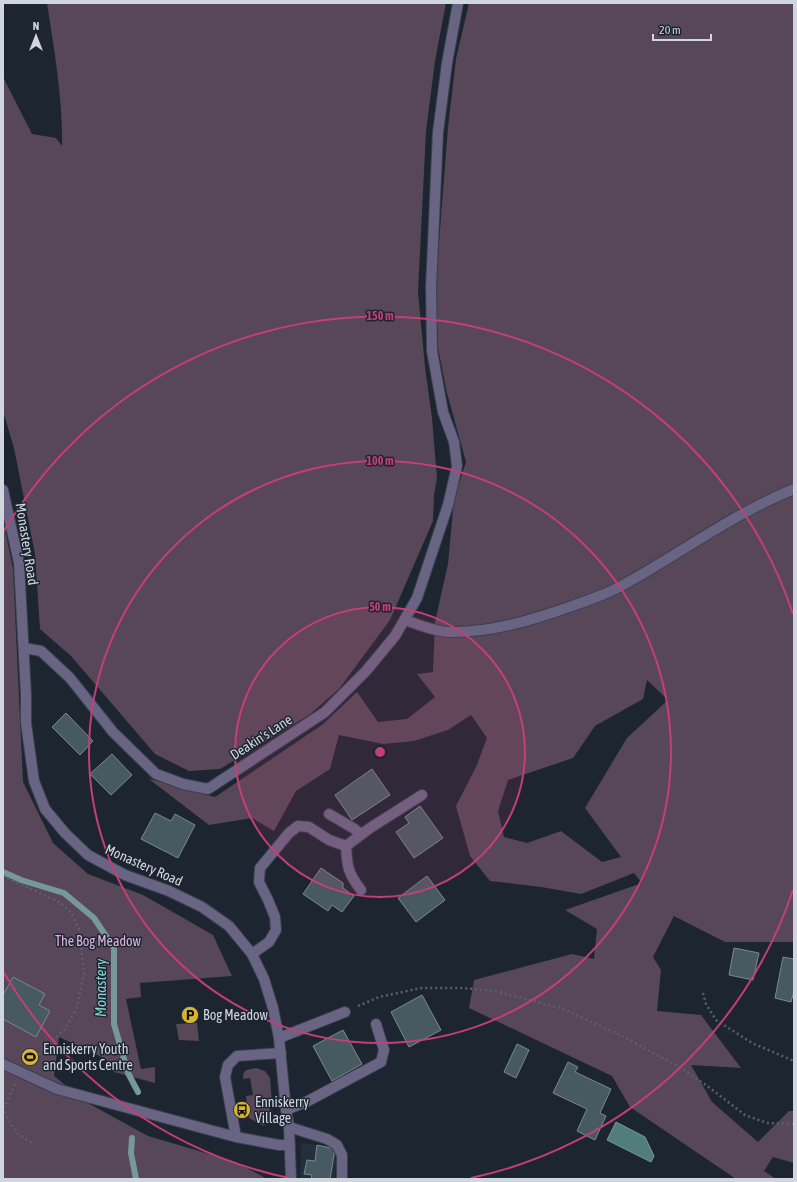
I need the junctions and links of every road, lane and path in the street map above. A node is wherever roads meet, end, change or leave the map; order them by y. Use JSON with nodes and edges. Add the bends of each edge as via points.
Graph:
{"nodes":[{"id":1,"x":458,"y":3,"type":"edge"},
{"id":2,"x":794,"y":489,"type":"edge"},
{"id":3,"x":3,"y":490,"type":"edge"},
{"id":4,"x":405,"y":620,"type":"junction"},
{"id":5,"x":24,"y":648,"type":"junction"},
{"id":6,"x":422,"y":795,"type":"dead end"},
{"id":7,"x":329,"y":814,"type":"dead end"},
{"id":8,"x":361,"y":834,"type":"junction"},
{"id":9,"x":346,"y":846,"type":"junction"},
{"id":10,"x":3,"y":876,"type":"edge"},
{"id":11,"x":361,"y":890,"type":"dead end"},
{"id":12,"x":252,"y":954,"type":"junction"},
{"id":13,"x":703,"y":993,"type":"dead end"},
{"id":14,"x":345,"y":1012,"type":"joint"},
{"id":15,"x":376,"y":1024,"type":"dead end"},
{"id":16,"x":279,"y":1038,"type":"junction"},
{"id":17,"x":281,"y":1053,"type":"junction"},
{"id":18,"x":794,"y":1061,"type":"edge"},
{"id":19,"x":3,"y":1064,"type":"edge"},
{"id":20,"x":21,"y":1072,"type":"junction"},
{"id":21,"x":3,"y":1108,"type":"edge"},
{"id":22,"x":286,"y":1110,"type":"junction"},
{"id":23,"x":794,"y":1124,"type":"edge"},
{"id":24,"x":289,"y":1126,"type":"junction"},
{"id":25,"x":236,"y":1137,"type":"junction"},
{"id":26,"x":32,"y":1143,"type":"dead end"},
{"id":27,"x":290,"y":1145,"type":"junction"},
{"id":28,"x":291,"y":1179,"type":"edge"},
{"id":29,"x":342,"y":1179,"type":"edge"}],
"edges":[{"from":1,"to":4,"type":"street","name":"Deakin's Lane","via":[[438,132],[431,287],[432,351],[444,412],[454,442],[457,466],[448,505],[417,598]]},
{"from":2,"to":4,"type":"street","via":[[735,517],[629,582],[597,597],[549,614],[472,632],[447,632],[424,628]]},
{"from":3,"to":5,"type":"street","name":"Monastery Road","via":[[19,564]]},
{"from":4,"to":5,"type":"street","name":"Deakin's Lane","via":[[366,671],[325,712],[208,788],[183,784],[156,774],[113,732],[70,678],[41,651]]},
{"from":5,"to":12,"type":"street","name":"Monastery Road","via":[[26,723],[34,781],[45,809],[88,855],[125,875],[202,907],[229,926]]},
{"from":6,"to":8,"type":"street"},
{"from":7,"to":8,"type":"street"},
{"from":8,"to":9,"type":"street"},
{"from":9,"to":11,"type":"street","via":[[348,868]]},
{"from":9,"to":12,"type":"street","via":[[329,840],[309,827],[298,826],[290,833],[260,868],[259,882],[276,917],[276,930],[269,942]]},
{"from":10,"to":20,"type":"path","via":[[61,903],[79,929],[84,973],[76,1007],[65,1029]]},
{"from":12,"to":16,"type":"street","name":"Monastery Road","via":[[264,979]]},
{"from":13,"to":18,"type":"path","via":[[706,1004],[716,1020],[752,1043]]},
{"from":14,"to":16,"type":"street"},
{"from":14,"to":23,"type":"path","via":[[379,997],[420,988],[495,991],[563,1009],[620,1035],[706,1085],[745,1115],[767,1123]]},
{"from":15,"to":22,"type":"street","via":[[384,1050],[381,1062]]},
{"from":16,"to":17,"type":"street","name":"Monastery Road"},
{"from":17,"to":22,"type":"street","name":"Monastery Road"},
{"from":17,"to":25,"type":"street","via":[[237,1056],[228,1065],[224,1077]]},
{"from":19,"to":20,"type":"street"},
{"from":20,"to":21,"type":"path"},
{"from":20,"to":25,"type":"street","via":[[57,1089]]},
{"from":21,"to":26,"type":"path","via":[[18,1134]]},
{"from":22,"to":24,"type":"street","name":"Monastery Road"},
{"from":24,"to":27,"type":"street","name":"Monastery Road"},
{"from":24,"to":29,"type":"street","via":[[327,1138],[338,1145],[342,1155]]},
{"from":25,"to":27,"type":"street"},
{"from":27,"to":28,"type":"street","name":"Monastery Road"}]}
